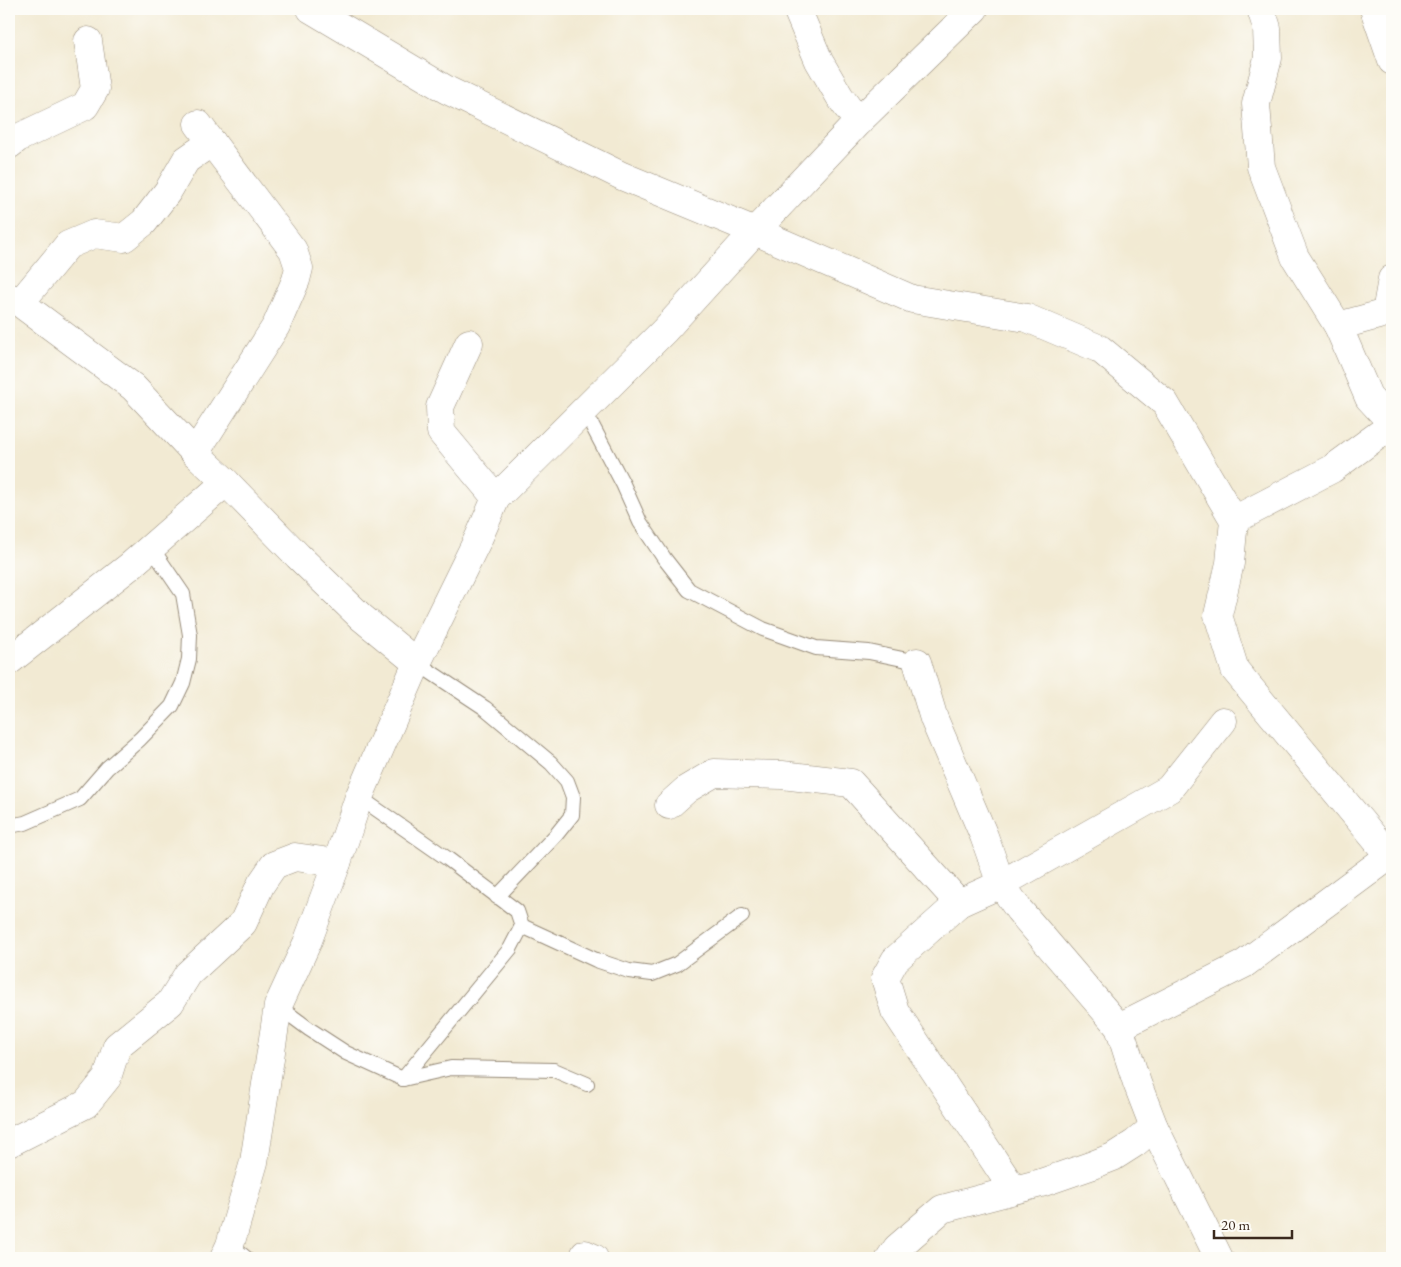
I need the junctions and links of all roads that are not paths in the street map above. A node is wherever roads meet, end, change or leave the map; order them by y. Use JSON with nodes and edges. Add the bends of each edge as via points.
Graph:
{"nodes":[{"id":1,"x":311,"y":9,"type":"edge"},
{"id":2,"x":797,"y":9,"type":"edge"},
{"id":3,"x":974,"y":9,"type":"edge"},
{"id":4,"x":1261,"y":9,"type":"edge"},
{"id":5,"x":1374,"y":9,"type":"edge"},
{"id":6,"x":88,"y":41,"type":"dead end"},
{"id":7,"x":1392,"y":61,"type":"edge"},
{"id":8,"x":858,"y":122,"type":"junction"},
{"id":9,"x":9,"y":145,"type":"edge"},
{"id":10,"x":755,"y":231,"type":"junction"},
{"id":11,"x":1392,"y":279,"type":"edge"},
{"id":12,"x":15,"y":300,"type":"edge"},
{"id":13,"x":1338,"y":326,"type":"junction"},
{"id":14,"x":469,"y":343,"type":"dead end"},
{"id":15,"x":584,"y":410,"type":"junction"},
{"id":16,"x":1392,"y":424,"type":"edge"},
{"id":17,"x":195,"y":453,"type":"junction"},
{"id":18,"x":226,"y":482,"type":"junction"},
{"id":19,"x":496,"y":498,"type":"junction"},
{"id":20,"x":1234,"y":520,"type":"junction"},
{"id":21,"x":151,"y":548,"type":"junction"},
{"id":22,"x":9,"y":662,"type":"edge"},
{"id":23,"x":917,"y":662,"type":"joint"},
{"id":24,"x":417,"y":663,"type":"junction"},
{"id":25,"x":1223,"y":721,"type":"dead end"},
{"id":26,"x":360,"y":797,"type":"junction"},
{"id":27,"x":670,"y":805,"type":"dead end"},
{"id":28,"x":9,"y":826,"type":"edge"},
{"id":29,"x":1391,"y":856,"type":"edge"},
{"id":30,"x":337,"y":863,"type":"junction"},
{"id":31,"x":1001,"y":884,"type":"junction"},
{"id":32,"x":497,"y":897,"type":"junction"},
{"id":33,"x":959,"y":903,"type":"junction"},
{"id":34,"x":742,"y":916,"type":"dead end"},
{"id":35,"x":522,"y":926,"type":"junction"},
{"id":36,"x":278,"y":1006,"type":"junction"},
{"id":37,"x":1120,"y":1027,"type":"junction"},
{"id":38,"x":403,"y":1079,"type":"junction"},
{"id":39,"x":587,"y":1084,"type":"dead end"},
{"id":40,"x":1154,"y":1127,"type":"junction"},
{"id":41,"x":9,"y":1143,"type":"edge"},
{"id":42,"x":1013,"y":1189,"type":"junction"},
{"id":43,"x":233,"y":1254,"type":"edge"},
{"id":44,"x":584,"y":1258,"type":"edge"},
{"id":45,"x":594,"y":1258,"type":"edge"},
{"id":46,"x":890,"y":1258,"type":"edge"},
{"id":47,"x":1219,"y":1258,"type":"edge"}],
"edges":[{"from":1,"to":10,"type":"street","via":[[456,94],[622,176]]},
{"from":2,"to":8,"type":"street","via":[[819,61]]},
{"from":3,"to":8,"type":"street"},
{"from":4,"to":13,"type":"street","via":[[1267,28],[1268,58],[1256,104],[1261,167],[1295,257]]},
{"from":5,"to":7,"type":"street"},
{"from":6,"to":9,"type":"street","via":[[95,89],[85,106]]},
{"from":8,"to":10,"type":"street"},
{"from":10,"to":15,"type":"street","via":[[664,332]]},
{"from":10,"to":20,"type":"street","via":[[912,299],[1027,318],[1100,349],[1165,403]]},
{"from":11,"to":13,"type":"street","via":[[1386,313]]},
{"from":12,"to":17,"type":"street","via":[[133,388]]},
{"from":12,"to":17,"type":"street","via":[[68,245],[94,234],[124,238],[144,222],[168,192],[205,133],[293,250],[299,268],[276,326]]},
{"from":13,"to":16,"type":"street","via":[[1369,398]]},
{"from":14,"to":19,"type":"street","via":[[440,407],[441,432]]},
{"from":15,"to":19,"type":"street"},
{"from":15,"to":23,"type":"lane","via":[[640,522],[689,590],[763,630],[816,648],[868,652]]},
{"from":16,"to":20,"type":"street","via":[[1332,469]]},
{"from":17,"to":18,"type":"street"},
{"from":18,"to":21,"type":"street"},
{"from":18,"to":24,"type":"street","via":[[305,563]]},
{"from":19,"to":24,"type":"street"},
{"from":20,"to":29,"type":"street","via":[[1230,563],[1218,614],[1235,670]]},
{"from":21,"to":22,"type":"street"},
{"from":21,"to":28,"type":"lane","via":[[183,594],[190,635],[183,683],[172,706],[107,768],[80,799],[24,823]]},
{"from":23,"to":31,"type":"street","via":[[934,719]]},
{"from":24,"to":26,"type":"street"},
{"from":24,"to":32,"type":"lane","via":[[485,708],[550,763],[567,781],[574,797],[572,815]]},
{"from":25,"to":31,"type":"street","via":[[1169,789]]},
{"from":26,"to":30,"type":"street"},
{"from":26,"to":32,"type":"lane"},
{"from":27,"to":33,"type":"street","via":[[687,789],[714,773],[782,775],[851,783]]},
{"from":29,"to":37,"type":"street","via":[[1244,964]]},
{"from":30,"to":36,"type":"street","via":[[307,943]]},
{"from":30,"to":41,"type":"street","via":[[294,857],[274,866],[261,884],[243,923],[188,974],[170,1003],[117,1046],[107,1078],[86,1104]]},
{"from":31,"to":33,"type":"street"},
{"from":31,"to":37,"type":"street","via":[[1019,910]]},
{"from":32,"to":35,"type":"lane","via":[[517,911]]},
{"from":33,"to":42,"type":"street","via":[[895,960],[885,978],[895,1011]]},
{"from":34,"to":35,"type":"lane","via":[[678,964],[652,974],[629,971],[596,960]]},
{"from":35,"to":38,"type":"lane","via":[[510,949]]},
{"from":36,"to":38,"type":"lane","via":[[346,1053]]},
{"from":36,"to":43,"type":"street","via":[[254,1162]]},
{"from":37,"to":40,"type":"street"},
{"from":38,"to":39,"type":"lane","via":[[451,1068],[554,1070]]},
{"from":40,"to":42,"type":"street","via":[[1135,1143],[1098,1163]]},
{"from":40,"to":47,"type":"street"},
{"from":42,"to":46,"type":"street","via":[[942,1209]]},
{"from":44,"to":45,"type":"street","via":[[585,1254]]}]}
